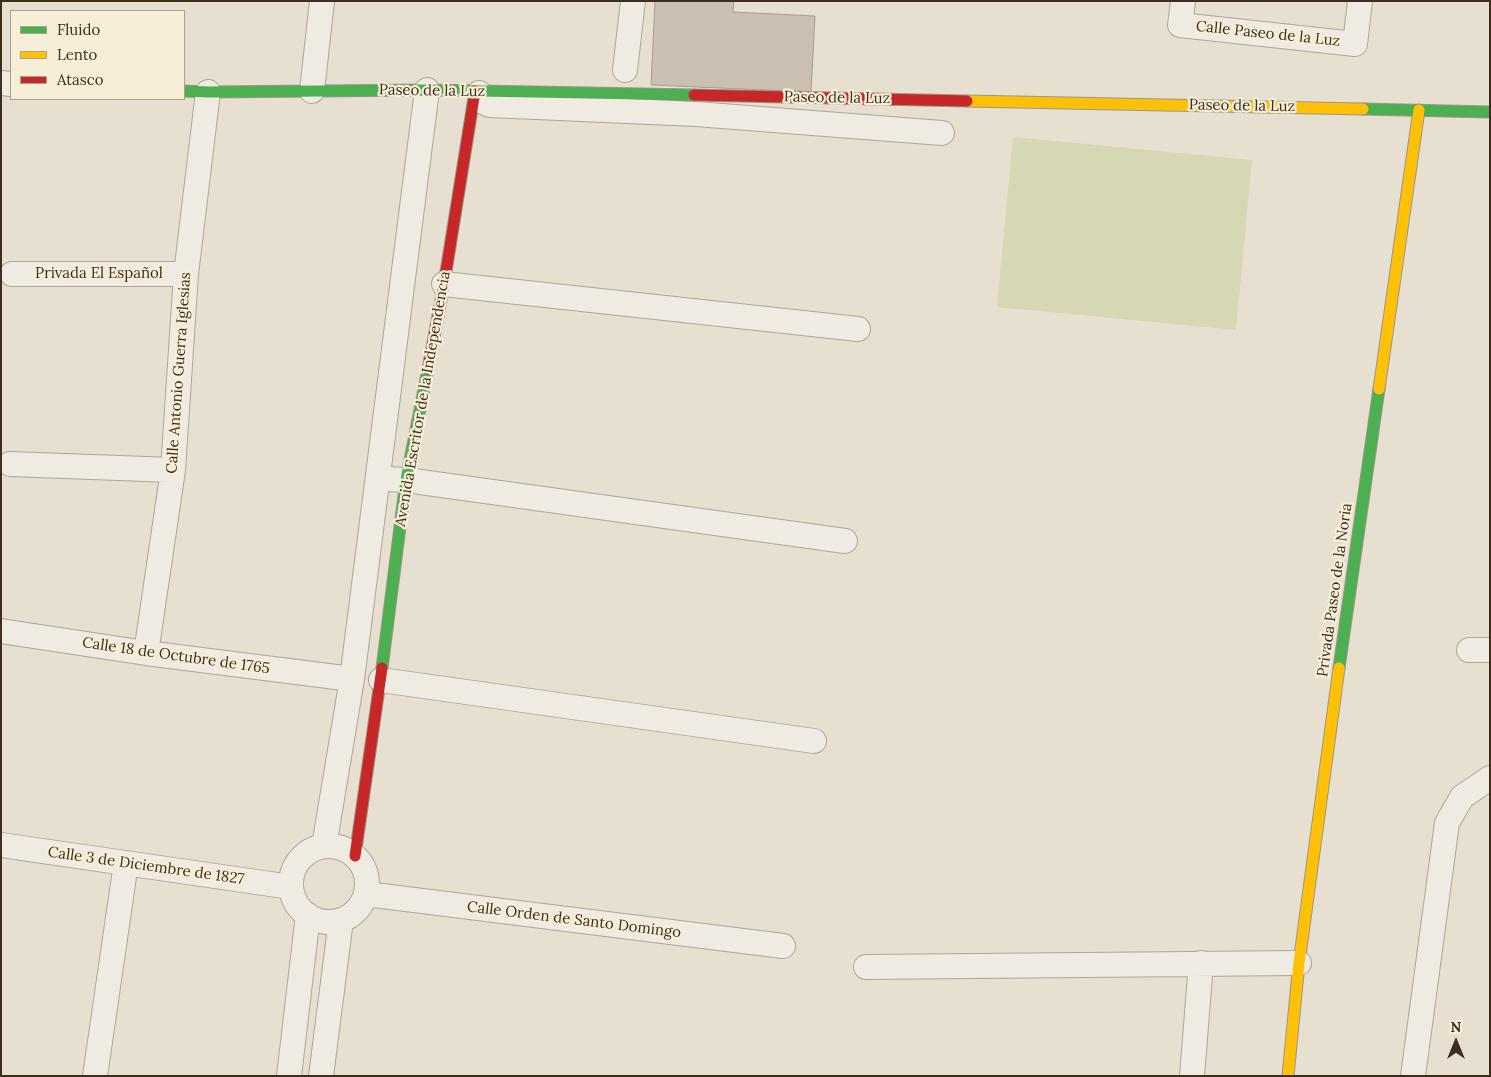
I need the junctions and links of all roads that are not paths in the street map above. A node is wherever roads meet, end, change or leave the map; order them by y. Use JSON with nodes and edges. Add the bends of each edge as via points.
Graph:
{"nodes":[{"id":1,"x":322,"y":1,"type":"edge"},
{"id":2,"x":633,"y":1,"type":"edge"},
{"id":3,"x":1183,"y":1,"type":"edge"},
{"id":4,"x":1360,"y":1,"type":"edge"},
{"id":5,"x":625,"y":70,"type":"dead end"},
{"id":6,"x":427,"y":90,"type":"junction"},
{"id":7,"x":185,"y":91,"type":"edge"},
{"id":8,"x":312,"y":91,"type":"junction"},
{"id":9,"x":477,"y":91,"type":"junction"},
{"id":10,"x":208,"y":92,"type":"junction"},
{"id":11,"x":1418,"y":110,"type":"junction"},
{"id":12,"x":1490,"y":112,"type":"edge"},
{"id":13,"x":942,"y":133,"type":"dead end"},
{"id":14,"x":12,"y":274,"type":"dead end"},
{"id":15,"x":186,"y":274,"type":"junction"},
{"id":16,"x":444,"y":284,"type":"junction"},
{"id":17,"x":858,"y":329,"type":"dead end"},
{"id":18,"x":10,"y":464,"type":"dead end"},
{"id":19,"x":173,"y":470,"type":"junction"},
{"id":20,"x":378,"y":478,"type":"junction"},
{"id":21,"x":406,"y":480,"type":"junction"},
{"id":22,"x":845,"y":541,"type":"dead end"},
{"id":23,"x":1,"y":631,"type":"edge"},
{"id":24,"x":146,"y":653,"type":"junction"},
{"id":25,"x":352,"y":679,"type":"junction"},
{"id":26,"x":381,"y":680,"type":"junction"},
{"id":27,"x":814,"y":742,"type":"dead end"},
{"id":28,"x":1490,"y":778,"type":"edge"},
{"id":29,"x":1,"y":844,"type":"edge"},
{"id":30,"x":324,"y":846,"type":"junction"},
{"id":31,"x":355,"y":856,"type":"junction"},
{"id":32,"x":126,"y":863,"type":"junction"},
{"id":33,"x":291,"y":887,"type":"junction"},
{"id":34,"x":366,"y":894,"type":"junction"},
{"id":35,"x":308,"y":915,"type":"junction"},
{"id":36,"x":341,"y":920,"type":"junction"},
{"id":37,"x":783,"y":946,"type":"dead end"},
{"id":38,"x":1299,"y":962,"type":"junction"},
{"id":39,"x":1202,"y":963,"type":"junction"},
{"id":40,"x":866,"y":966,"type":"dead end"},
{"id":41,"x":94,"y":1076,"type":"edge"},
{"id":42,"x":289,"y":1076,"type":"edge"},
{"id":43,"x":321,"y":1076,"type":"edge"},
{"id":44,"x":1192,"y":1076,"type":"edge"},
{"id":45,"x":1288,"y":1076,"type":"edge"},
{"id":46,"x":1413,"y":1076,"type":"edge"}],
"edges":[{"from":1,"to":8,"type":"street"},
{"from":2,"to":5,"type":"street"},
{"from":3,"to":4,"type":"street","name":"Calle Paseo de la Luz","via":[[1180,24],[1355,44]]},
{"from":6,"to":8,"type":"street","name":"Paseo de la Luz"},
{"from":6,"to":9,"type":"street","name":"Paseo de la Luz"},
{"from":6,"to":20,"type":"street","name":"Avenida Escritor de la Independencia"},
{"from":7,"to":10,"type":"street","name":"Paseo de la Luz"},
{"from":8,"to":10,"type":"street","name":"Paseo de la Luz"},
{"from":9,"to":11,"type":"street","name":"Paseo de la Luz"},
{"from":9,"to":13,"type":"street","via":[[483,102],[490,105],[696,114]]},
{"from":9,"to":16,"type":"street","name":"Avenida Escritor de la Independencia"},
{"from":10,"to":15,"type":"street","name":"Calle Antonio Guerra Iglesias"},
{"from":11,"to":12,"type":"street","name":"Paseo de la Luz"},
{"from":11,"to":38,"type":"street","name":"Privada Paseo de la Noria"},
{"from":14,"to":15,"type":"street","name":"Privada El Español"},
{"from":15,"to":19,"type":"street","name":"Calle Antonio Guerra Iglesias"},
{"from":16,"to":17,"type":"street"},
{"from":16,"to":21,"type":"street","name":"Avenida Escritor de la Independencia"},
{"from":18,"to":19,"type":"street"},
{"from":19,"to":24,"type":"street","name":"Calle Antonio Guerra Iglesias"},
{"from":20,"to":21,"type":"street"},
{"from":20,"to":25,"type":"street","name":"Avenida Escritor de la Independencia"},
{"from":21,"to":22,"type":"street"},
{"from":21,"to":26,"type":"street","name":"Avenida Escritor de la Independencia"},
{"from":23,"to":24,"type":"street","name":"Calle 18 de Octubre de 1765"},
{"from":24,"to":25,"type":"street","name":"Calle 18 de Octubre de 1765"},
{"from":25,"to":30,"type":"street","name":"Avenida Escritor de la Independencia"},
{"from":26,"to":27,"type":"street"},
{"from":26,"to":31,"type":"street","name":"Avenida Escritor de la Independencia"},
{"from":28,"to":46,"type":"street","via":[[1462,797],[1447,823]]},
{"from":29,"to":32,"type":"street","name":"Calle 3 de Diciembre de 1827"},
{"from":30,"to":31,"type":"street","via":[[346,850]]},
{"from":30,"to":33,"type":"street","via":[[304,856],[296,865]]},
{"from":31,"to":34,"type":"street","via":[[367,880]]},
{"from":32,"to":33,"type":"street","name":"Calle 3 de Diciembre de 1827"},
{"from":32,"to":41,"type":"street"},
{"from":33,"to":35,"type":"street","via":[[299,908]]},
{"from":34,"to":36,"type":"street","via":[[360,906]]},
{"from":34,"to":37,"type":"street","name":"Calle Orden de Santo Domingo"},
{"from":35,"to":36,"type":"street","via":[[324,922]]},
{"from":35,"to":42,"type":"street"},
{"from":36,"to":43,"type":"street"},
{"from":38,"to":39,"type":"street"},
{"from":38,"to":45,"type":"street","name":"Privada Paseo de la Noria"},
{"from":39,"to":40,"type":"street"},
{"from":39,"to":44,"type":"street"}]}
